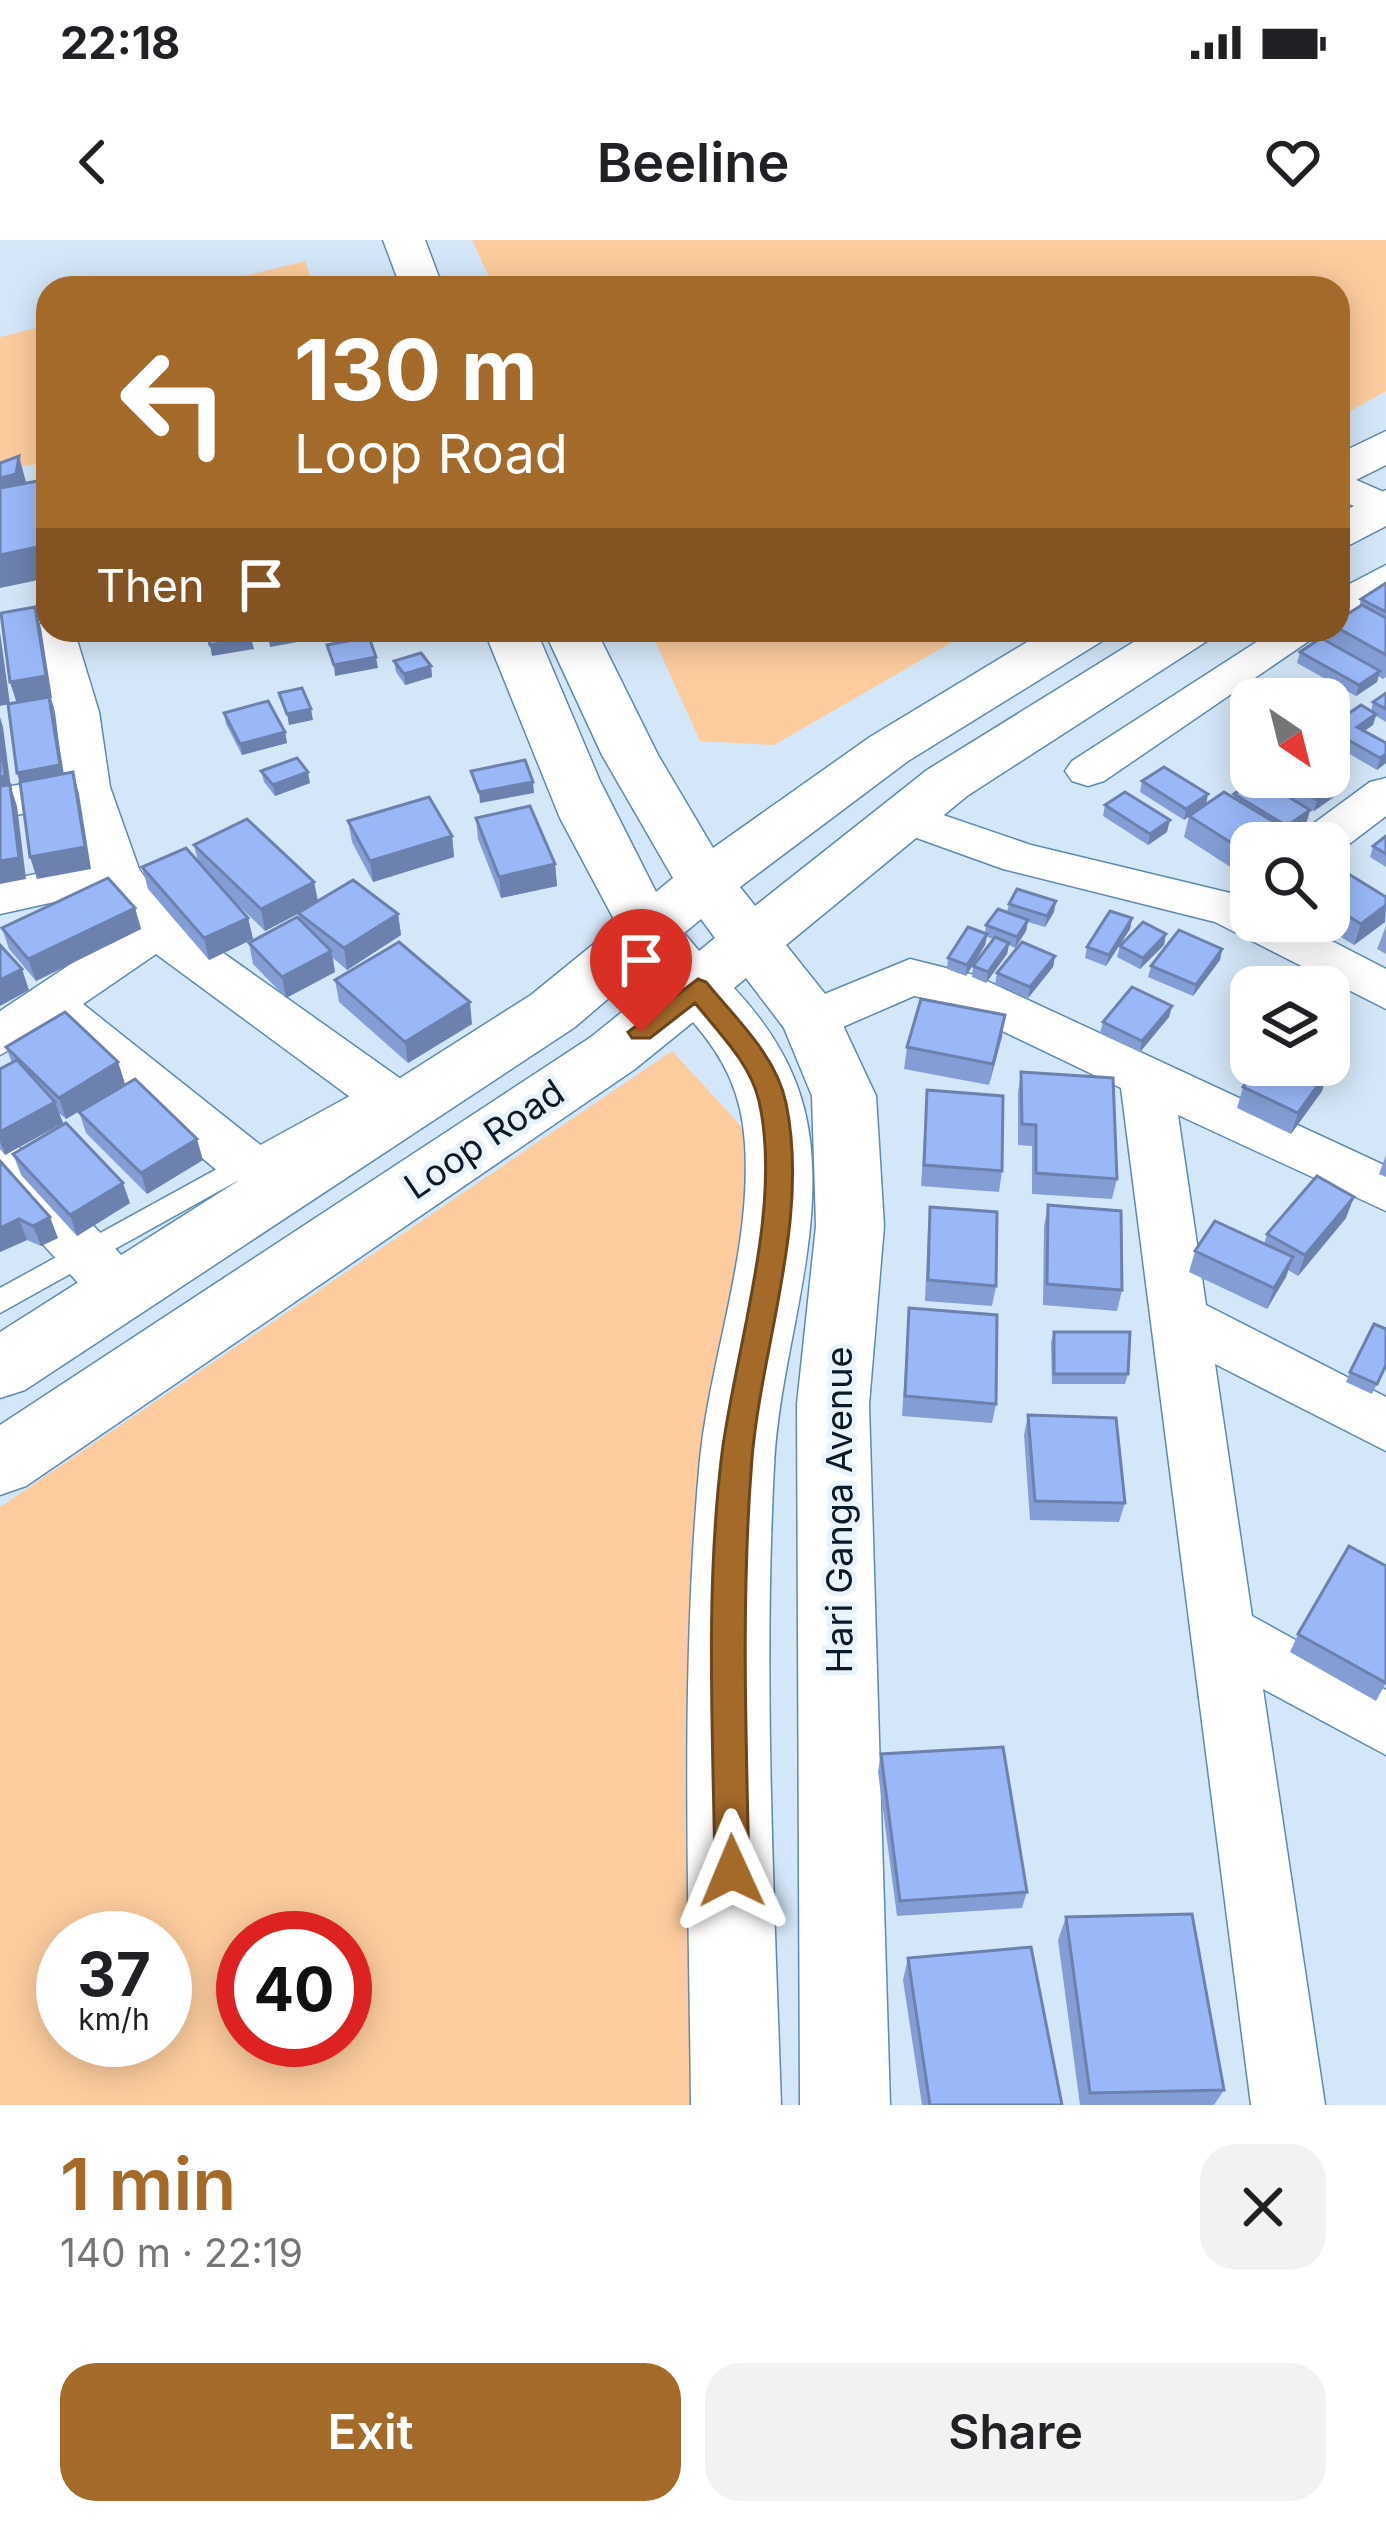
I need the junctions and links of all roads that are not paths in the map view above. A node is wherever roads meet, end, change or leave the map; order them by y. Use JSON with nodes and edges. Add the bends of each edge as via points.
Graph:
{"nodes":[{"id":1,"x":404,"y":240,"type":"edge"},
{"id":2,"x":418,"y":276,"type":"edge"},
{"id":3,"x":1386,"y":445,"type":"edge"},
{"id":4,"x":1350,"y":468,"type":"edge"},
{"id":5,"x":1350,"y":490,"type":"edge"},
{"id":6,"x":1385,"y":507,"type":"edge"},
{"id":7,"x":1350,"y":529,"type":"edge"},
{"id":8,"x":1386,"y":577,"type":"edge"},
{"id":9,"x":1350,"y":600,"type":"edge"},
{"id":10,"x":42,"y":642,"type":"edge"},
{"id":11,"x":515,"y":642,"type":"edge"},
{"id":12,"x":576,"y":642,"type":"edge"},
{"id":13,"x":1064,"y":642,"type":"edge"},
{"id":14,"x":1171,"y":642,"type":"edge"},
{"id":15,"x":1286,"y":642,"type":"edge"},
{"id":16,"x":1088,"y":772,"type":"dead end"},
{"id":17,"x":87,"y":787,"type":"junction"},
{"id":18,"x":1386,"y":793,"type":"edge"},
{"id":19,"x":0,"y":803,"type":"edge"},
{"id":20,"x":905,"y":818,"type":"junction"},
{"id":21,"x":1347,"y":822,"type":"edge"},
{"id":22,"x":116,"y":872,"type":"junction"},
{"id":23,"x":704,"y":883,"type":"junction"},
{"id":24,"x":0,"y":898,"type":"edge"},
{"id":25,"x":1230,"y":907,"type":"edge"},
{"id":26,"x":648,"y":928,"type":"junction"},
{"id":27,"x":157,"y":930,"type":"junction"},
{"id":28,"x":1300,"y":942,"type":"edge"},
{"id":29,"x":724,"y":965,"type":"junction"},
{"id":30,"x":1386,"y":991,"type":"edge"},
{"id":31,"x":47,"y":1002,"type":"junction"},
{"id":32,"x":811,"y":1020,"type":"junction"},
{"id":33,"x":0,"y":1036,"type":"edge"},
{"id":34,"x":1146,"y":1077,"type":"junction"},
{"id":35,"x":391,"y":1099,"type":"junction"},
{"id":36,"x":0,"y":1162,"type":"edge"},
{"id":37,"x":244,"y":1162,"type":"junction"},
{"id":38,"x":1386,"y":1190,"type":"edge"},
{"id":39,"x":102,"y":1273,"type":"junction"},
{"id":40,"x":0,"y":1302,"type":"edge"},
{"id":41,"x":1179,"y":1318,"type":"junction"},
{"id":42,"x":0,"y":1369,"type":"edge"},
{"id":43,"x":1386,"y":1426,"type":"edge"},
{"id":44,"x":0,"y":1464,"type":"edge"},
{"id":45,"x":1223,"y":1633,"type":"junction"},
{"id":46,"x":1386,"y":1724,"type":"edge"},
{"id":47,"x":736,"y":2105,"type":"edge"},
{"id":48,"x":845,"y":2105,"type":"edge"},
{"id":49,"x":1288,"y":2105,"type":"edge"}],
"edges":[{"from":1,"to":2,"type":"street"},
{"from":3,"to":4,"type":"street"},
{"from":5,"to":6,"type":"street"},
{"from":6,"to":7,"type":"street"},
{"from":8,"to":9,"type":"street"},
{"from":10,"to":17,"type":"street","via":[[57,716]]},
{"from":11,"to":26,"type":"street","via":[[567,774]]},
{"from":12,"to":23,"type":"street"},
{"from":13,"to":23,"type":"street","name":"Loop Road","via":[[889,749]]},
{"from":14,"to":20,"type":"street","name":"Loop Road","via":[[947,783]]},
{"from":15,"to":16,"type":"street"},
{"from":17,"to":19,"type":"street"},
{"from":17,"to":22,"type":"street"},
{"from":18,"to":21,"type":"street"},
{"from":20,"to":25,"type":"street","via":[[1041,864]]},
{"from":20,"to":29,"type":"street","name":"Loop Road"},
{"from":22,"to":24,"type":"street"},
{"from":22,"to":27,"type":"street"},
{"from":23,"to":26,"type":"street","name":"Loop Road"},
{"from":23,"to":29,"type":"street"},
{"from":26,"to":29,"type":"street"},
{"from":26,"to":35,"type":"street","name":"Loop Road","via":[[554,1011]]},
{"from":27,"to":31,"type":"street"},
{"from":27,"to":35,"type":"street"},
{"from":28,"to":30,"type":"street"},
{"from":29,"to":32,"type":"street","name":"Hari Ganga Avenue"},
{"from":29,"to":44,"type":"street","name":"Loop Road","via":[[613,1053]]},
{"from":29,"to":47,"type":"street","via":[[772,1101],[778,1152],[737,1456],[728,1637]]},
{"from":31,"to":33,"type":"street"},
{"from":31,"to":37,"type":"street"},
{"from":32,"to":34,"type":"street","via":[[910,977],[956,988]]},
{"from":32,"to":48,"type":"street","name":"Hari Ganga Avenue","via":[[844,1096],[850,1226],[832,1404]]},
{"from":34,"to":38,"type":"street"},
{"from":34,"to":41,"type":"street"},
{"from":35,"to":37,"type":"lane"},
{"from":35,"to":39,"type":"street","name":"Loop Road"},
{"from":36,"to":39,"type":"street"},
{"from":37,"to":39,"type":"lane"},
{"from":39,"to":40,"type":"lane"},
{"from":39,"to":42,"type":"street","name":"Loop Road"},
{"from":41,"to":43,"type":"street"},
{"from":41,"to":45,"type":"street"},
{"from":45,"to":46,"type":"street"},
{"from":45,"to":49,"type":"street"}]}
